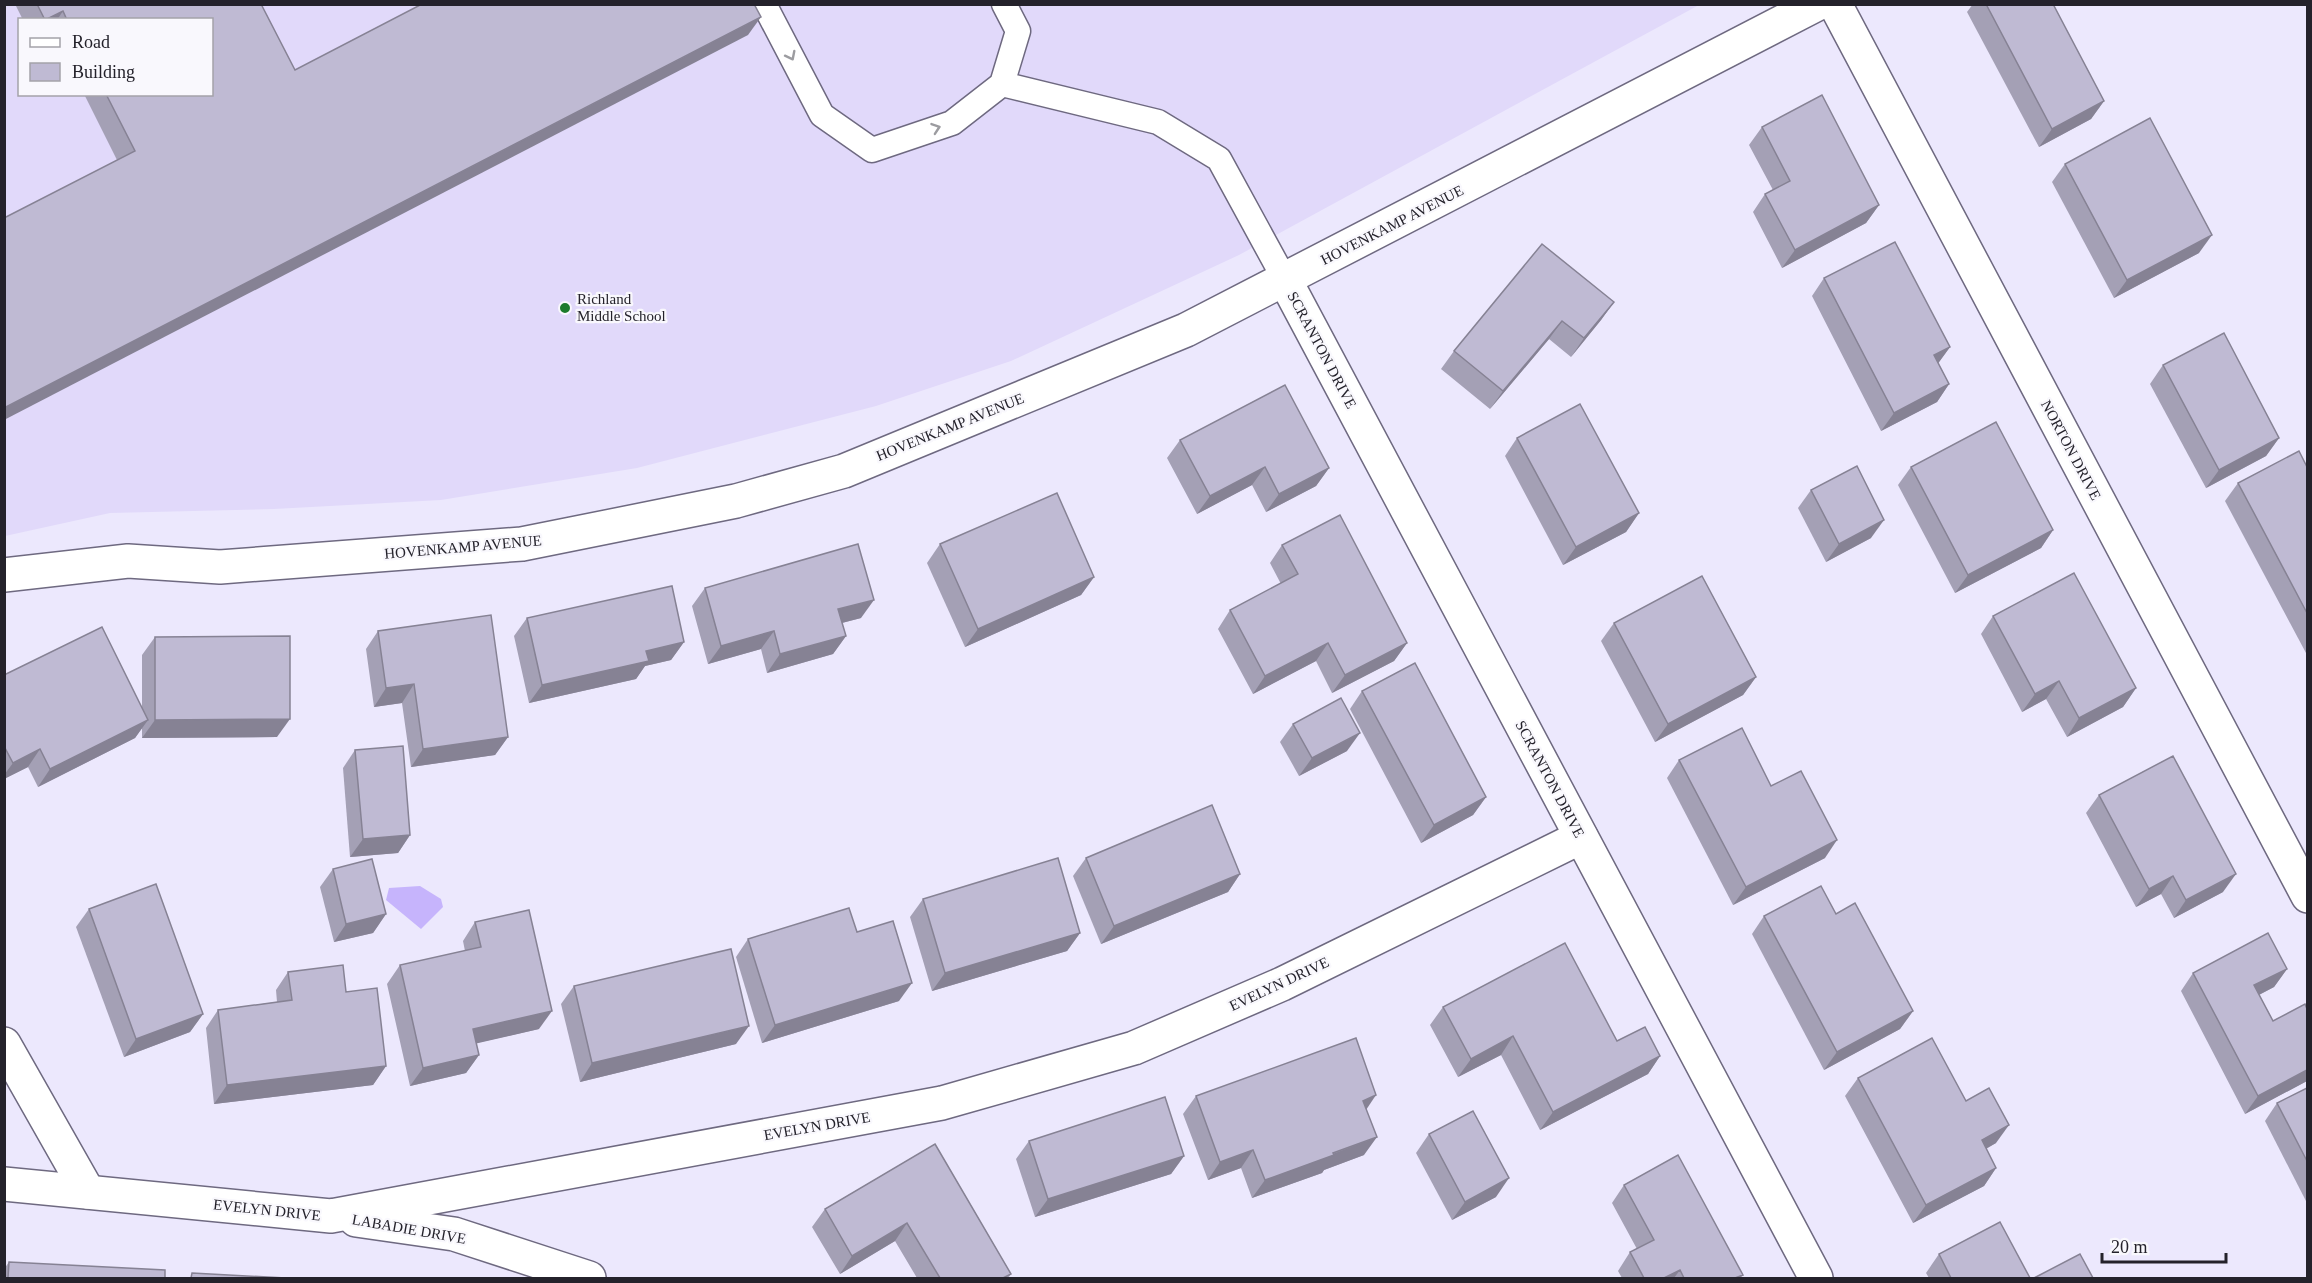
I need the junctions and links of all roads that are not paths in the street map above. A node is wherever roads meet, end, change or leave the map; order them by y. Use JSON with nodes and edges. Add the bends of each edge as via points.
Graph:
{"nodes":[{"id":1,"x":764,"y":4,"type":"edge"},
{"id":2,"x":1004,"y":4,"type":"edge"},
{"id":3,"x":1817,"y":4,"type":"edge"},
{"id":4,"x":1835,"y":4,"type":"edge"},
{"id":5,"x":1002,"y":84,"type":"junction"},
{"id":6,"x":1285,"y":280,"type":"junction"},
{"id":7,"x":4,"y":575,"type":"edge"},
{"id":8,"x":1581,"y":837,"type":"junction"},
{"id":9,"x":2307,"y":896,"type":"edge"},
{"id":10,"x":4,"y":1044,"type":"edge"},
{"id":11,"x":4,"y":1184,"type":"edge"},
{"id":12,"x":88,"y":1192,"type":"junction"},
{"id":13,"x":331,"y":1216,"type":"junction"},
{"id":14,"x":589,"y":1278,"type":"edge"},
{"id":15,"x":1816,"y":1278,"type":"edge"}],
"edges":[{"from":1,"to":5,"type":"lane","one_way":true,"via":[[822,115],[872,150],[952,123]]},
{"from":2,"to":5,"type":"lane","via":[[1018,31]]},
{"from":3,"to":6,"type":"street","name":"HOVENKAMP AVENUE"},
{"from":4,"to":9,"type":"street","name":"NORTON DRIVE"},
{"from":5,"to":6,"type":"lane","via":[[1158,122],[1219,159]]},
{"from":6,"to":7,"type":"street","name":"HOVENKAMP AVENUE","via":[[1186,330],[844,471],[736,501],[522,544],[220,567],[128,561]]},
{"from":6,"to":8,"type":"street","name":"SCRANTON DRIVE"},
{"from":8,"to":13,"type":"street","name":"EVELYN DRIVE","via":[[1282,984],[1134,1048],[942,1103]]},
{"from":8,"to":15,"type":"street","name":"SCRANTON DRIVE"},
{"from":10,"to":12,"type":"street"},
{"from":11,"to":12,"type":"street","name":"EVELYN DRIVE"},
{"from":12,"to":13,"type":"street","name":"EVELYN DRIVE"},
{"from":13,"to":14,"type":"street","name":"LABADIE DRIVE","via":[[454,1234]]}]}
